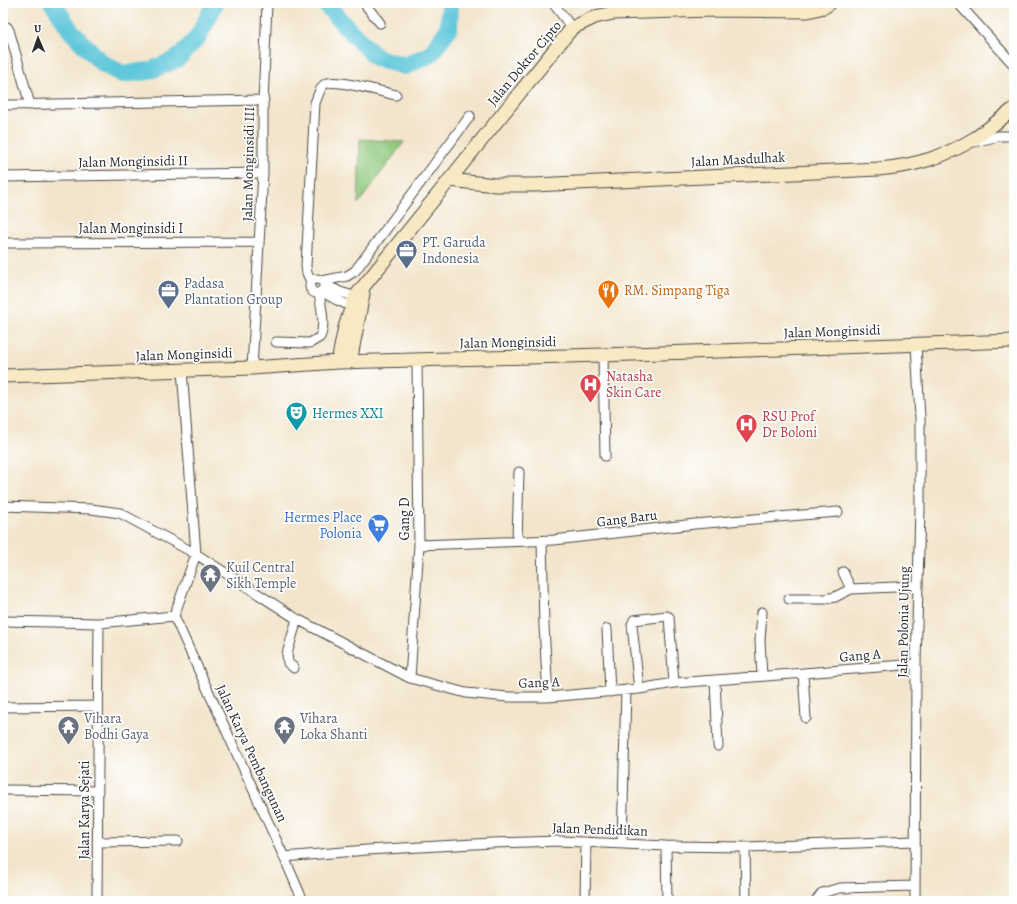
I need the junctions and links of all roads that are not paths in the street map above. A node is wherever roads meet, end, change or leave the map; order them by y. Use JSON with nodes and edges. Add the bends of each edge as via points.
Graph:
{"nodes":[{"id":1,"x":267,"y":3,"type":"edge"},
{"id":2,"x":364,"y":3,"type":"edge"},
{"id":3,"x":553,"y":3,"type":"edge"},
{"id":4,"x":830,"y":3,"type":"edge"},
{"id":5,"x":958,"y":3,"type":"edge"},
{"id":6,"x":712,"y":7,"type":"edge"},
{"id":7,"x":380,"y":23,"type":"dead end"},
{"id":8,"x":5,"y":26,"type":"edge"},
{"id":9,"x":572,"y":28,"type":"junction"},
{"id":10,"x":1014,"y":66,"type":"edge"},
{"id":11,"x":396,"y":95,"type":"dead end"},
{"id":12,"x":264,"y":100,"type":"junction"},
{"id":13,"x":3,"y":105,"type":"edge"},
{"id":14,"x":30,"y":105,"type":"junction"},
{"id":15,"x":1014,"y":109,"type":"edge"},
{"id":16,"x":470,"y":116,"type":"dead end"},
{"id":17,"x":1014,"y":136,"type":"edge"},
{"id":18,"x":963,"y":144,"type":"junction"},
{"id":19,"x":263,"y":173,"type":"junction"},
{"id":20,"x":3,"y":177,"type":"edge"},
{"id":21,"x":449,"y":180,"type":"junction"},
{"id":22,"x":3,"y":242,"type":"edge"},
{"id":23,"x":259,"y":242,"type":"junction"},
{"id":24,"x":311,"y":282,"type":"junction"},
{"id":25,"x":322,"y":287,"type":"junction"},
{"id":26,"x":357,"y":303,"type":"junction"},
{"id":27,"x":1014,"y":341,"type":"edge"},
{"id":28,"x":276,"y":342,"type":"dead end"},
{"id":29,"x":916,"y":344,"type":"junction"},
{"id":30,"x":603,"y":356,"type":"junction"},
{"id":31,"x":417,"y":360,"type":"junction"},
{"id":32,"x":344,"y":362,"type":"junction"},
{"id":33,"x":252,"y":368,"type":"junction"},
{"id":34,"x":182,"y":370,"type":"junction"},
{"id":35,"x":3,"y":376,"type":"edge"},
{"id":36,"x":605,"y":456,"type":"dead end"},
{"id":37,"x":519,"y":472,"type":"dead end"},
{"id":38,"x":3,"y":506,"type":"edge"},
{"id":39,"x":838,"y":512,"type":"dead end"},
{"id":40,"x":517,"y":541,"type":"junction"},
{"id":41,"x":542,"y":541,"type":"junction"},
{"id":42,"x":419,"y":545,"type":"junction"},
{"id":43,"x":196,"y":554,"type":"junction"},
{"id":44,"x":843,"y":572,"type":"dead end"},
{"id":45,"x":917,"y":586,"type":"junction"},
{"id":46,"x":851,"y":589,"type":"junction"},
{"id":47,"x":789,"y":599,"type":"dead end"},
{"id":48,"x":762,"y":612,"type":"dead end"},
{"id":49,"x":174,"y":616,"type":"junction"},
{"id":50,"x":297,"y":619,"type":"junction"},
{"id":51,"x":3,"y":622,"type":"edge"},
{"id":52,"x":99,"y":623,"type":"junction"},
{"id":53,"x":607,"y":629,"type":"dead end"},
{"id":54,"x":916,"y":664,"type":"junction"},
{"id":55,"x":294,"y":668,"type":"dead end"},
{"id":56,"x":803,"y":674,"type":"junction"},
{"id":57,"x":762,"y":676,"type":"junction"},
{"id":58,"x":410,"y":678,"type":"junction"},
{"id":59,"x":714,"y":680,"type":"junction"},
{"id":60,"x":674,"y":684,"type":"junction"},
{"id":61,"x":639,"y":689,"type":"junction"},
{"id":62,"x":626,"y":690,"type":"junction"},
{"id":63,"x":610,"y":692,"type":"junction"},
{"id":64,"x":548,"y":697,"type":"junction"},
{"id":65,"x":98,"y":706,"type":"junction"},
{"id":66,"x":3,"y":707,"type":"edge"},
{"id":67,"x":806,"y":718,"type":"dead end"},
{"id":68,"x":718,"y":746,"type":"dead end"},
{"id":69,"x":3,"y":790,"type":"edge"},
{"id":70,"x":98,"y":791,"type":"junction"},
{"id":71,"x":915,"y":840,"type":"junction"},
{"id":72,"x":178,"y":841,"type":"dead end"},
{"id":73,"x":97,"y":842,"type":"junction"},
{"id":74,"x":586,"y":842,"type":"junction"},
{"id":75,"x":622,"y":843,"type":"junction"},
{"id":76,"x":666,"y":846,"type":"junction"},
{"id":77,"x":745,"y":847,"type":"junction"},
{"id":78,"x":284,"y":857,"type":"junction"},
{"id":79,"x":915,"y":886,"type":"junction"},
{"id":80,"x":97,"y":901,"type":"edge"},
{"id":81,"x":303,"y":901,"type":"edge"},
{"id":82,"x":585,"y":901,"type":"edge"},
{"id":83,"x":668,"y":901,"type":"edge"},
{"id":84,"x":746,"y":901,"type":"edge"},
{"id":85,"x":816,"y":901,"type":"edge"},
{"id":86,"x":915,"y":901,"type":"edge"}],
"edges":[{"from":1,"to":12,"type":"street"},
{"from":2,"to":7,"type":"street"},
{"from":3,"to":9,"type":"street"},
{"from":4,"to":6,"type":"street","name":"Jalan Doktor Cipto","via":[[808,10]]},
{"from":5,"to":10,"type":"street"},
{"from":6,"to":9,"type":"street","name":"Jalan Doktor Cipto","via":[[613,13]]},
{"from":8,"to":14,"type":"street"},
{"from":9,"to":21,"type":"street","name":"Jalan Doktor Cipto"},
{"from":11,"to":24,"type":"street","via":[[340,82],[326,83],[320,88],[315,103],[306,266]]},
{"from":12,"to":14,"type":"street","name":"Jalan Monginsidi III"},
{"from":12,"to":19,"type":"street","name":"Jalan Monginsidi III"},
{"from":13,"to":14,"type":"street","name":"Jalan Monginsidi III"},
{"from":15,"to":18,"type":"street","name":"Jalan Masdulhak","via":[[987,130]]},
{"from":16,"to":25,"type":"street","via":[[355,271]]},
{"from":17,"to":18,"type":"street","via":[[999,136]]},
{"from":18,"to":21,"type":"street","name":"Jalan Masdulhak","via":[[929,160],[902,167],[878,169],[534,185],[496,185]]},
{"from":19,"to":20,"type":"street","name":"Jalan Monginsidi II"},
{"from":19,"to":23,"type":"street","name":"Jalan Monginsidi III"},
{"from":21,"to":26,"type":"street","name":"Jalan Doktor Cipto","via":[[366,285]]},
{"from":22,"to":23,"type":"street","name":"Jalan Monginsidi I"},
{"from":23,"to":33,"type":"street","name":"Jalan Monginsidi III"},
{"from":24,"to":25,"type":"street","via":[[316,279]]},
{"from":24,"to":25,"type":"street","via":[[311,291],[315,293]]},
{"from":25,"to":26,"type":"street"},
{"from":25,"to":28,"type":"street","via":[[323,323],[320,337],[310,343]]},
{"from":26,"to":32,"type":"street"},
{"from":27,"to":29,"type":"street","name":"Jalan Monginsidi"},
{"from":29,"to":30,"type":"street","name":"Jalan Monginsidi"},
{"from":29,"to":45,"type":"street","name":"Jalan Polonia Ujung","via":[[920,418]]},
{"from":30,"to":31,"type":"street","name":"Jalan Monginsidi"},
{"from":30,"to":36,"type":"street"},
{"from":31,"to":32,"type":"street","name":"Jalan Monginsidi"},
{"from":31,"to":42,"type":"street","name":"Gang D"},
{"from":32,"to":33,"type":"street","name":"Jalan Monginsidi"},
{"from":33,"to":34,"type":"street","name":"Jalan Monginsidi"},
{"from":34,"to":35,"type":"street","name":"Jalan Monginsidi"},
{"from":34,"to":43,"type":"street"},
{"from":37,"to":40,"type":"street"},
{"from":38,"to":43,"type":"street","name":"Gang A","via":[[75,508],[120,513]]},
{"from":39,"to":41,"type":"street","name":"Gang Baru","via":[[695,524]]},
{"from":40,"to":41,"type":"street","name":"Gang Baru"},
{"from":40,"to":42,"type":"street","name":"Gang Baru"},
{"from":41,"to":64,"type":"street"},
{"from":42,"to":58,"type":"street","name":"Gang D"},
{"from":43,"to":49,"type":"street"},
{"from":43,"to":50,"type":"street","name":"Gang A"},
{"from":44,"to":46,"type":"street"},
{"from":45,"to":46,"type":"street"},
{"from":45,"to":54,"type":"street","name":"Jalan Polonia Ujung"},
{"from":46,"to":47,"type":"street","via":[[840,596],[830,598]]},
{"from":48,"to":57,"type":"street"},
{"from":49,"to":52,"type":"street"},
{"from":49,"to":78,"type":"street","name":"Jalan Karya Pembangunan"},
{"from":50,"to":55,"type":"street","via":[[287,654],[288,662]]},
{"from":50,"to":58,"type":"street","name":"Gang A"},
{"from":51,"to":52,"type":"street"},
{"from":52,"to":65,"type":"street","name":"Jalan Karya Sejati"},
{"from":53,"to":63,"type":"street"},
{"from":54,"to":56,"type":"street","name":"Gang A"},
{"from":54,"to":71,"type":"street","name":"Jalan Polonia Ujung"},
{"from":56,"to":57,"type":"street","name":"Gang A"},
{"from":56,"to":67,"type":"street"},
{"from":57,"to":59,"type":"street","name":"Gang A"},
{"from":58,"to":64,"type":"street","name":"Gang A","via":[[473,694]]},
{"from":59,"to":60,"type":"street","name":"Gang A"},
{"from":59,"to":68,"type":"street"},
{"from":60,"to":61,"type":"street","name":"Gang A"},
{"from":60,"to":61,"type":"street","via":[[669,617],[634,620],[632,625]]},
{"from":61,"to":62,"type":"street","name":"Gang A"},
{"from":62,"to":63,"type":"street","name":"Gang A"},
{"from":62,"to":75,"type":"street"},
{"from":63,"to":64,"type":"street","name":"Gang A"},
{"from":65,"to":66,"type":"street"},
{"from":65,"to":70,"type":"street","name":"Jalan Karya Sejati"},
{"from":69,"to":70,"type":"street"},
{"from":70,"to":73,"type":"street","name":"Jalan Karya Sejati"},
{"from":71,"to":77,"type":"street","name":"Jalan Pendidikan"},
{"from":71,"to":79,"type":"street","name":"Jalan Polonia Ujung"},
{"from":72,"to":73,"type":"street"},
{"from":73,"to":80,"type":"street","name":"Jalan Karya Sejati"},
{"from":74,"to":75,"type":"street","name":"Jalan Pendidikan"},
{"from":74,"to":78,"type":"street","name":"Jalan Pendidikan","via":[[492,843]]},
{"from":74,"to":82,"type":"street"},
{"from":75,"to":76,"type":"street","name":"Jalan Pendidikan"},
{"from":76,"to":77,"type":"street","name":"Jalan Pendidikan"},
{"from":76,"to":83,"type":"street"},
{"from":77,"to":84,"type":"street"},
{"from":78,"to":81,"type":"street","name":"Jalan Karya Pembangunan"},
{"from":79,"to":85,"type":"street","via":[[840,888],[822,892]]},
{"from":79,"to":86,"type":"street","name":"Jalan Polonia Ujung"}]}
